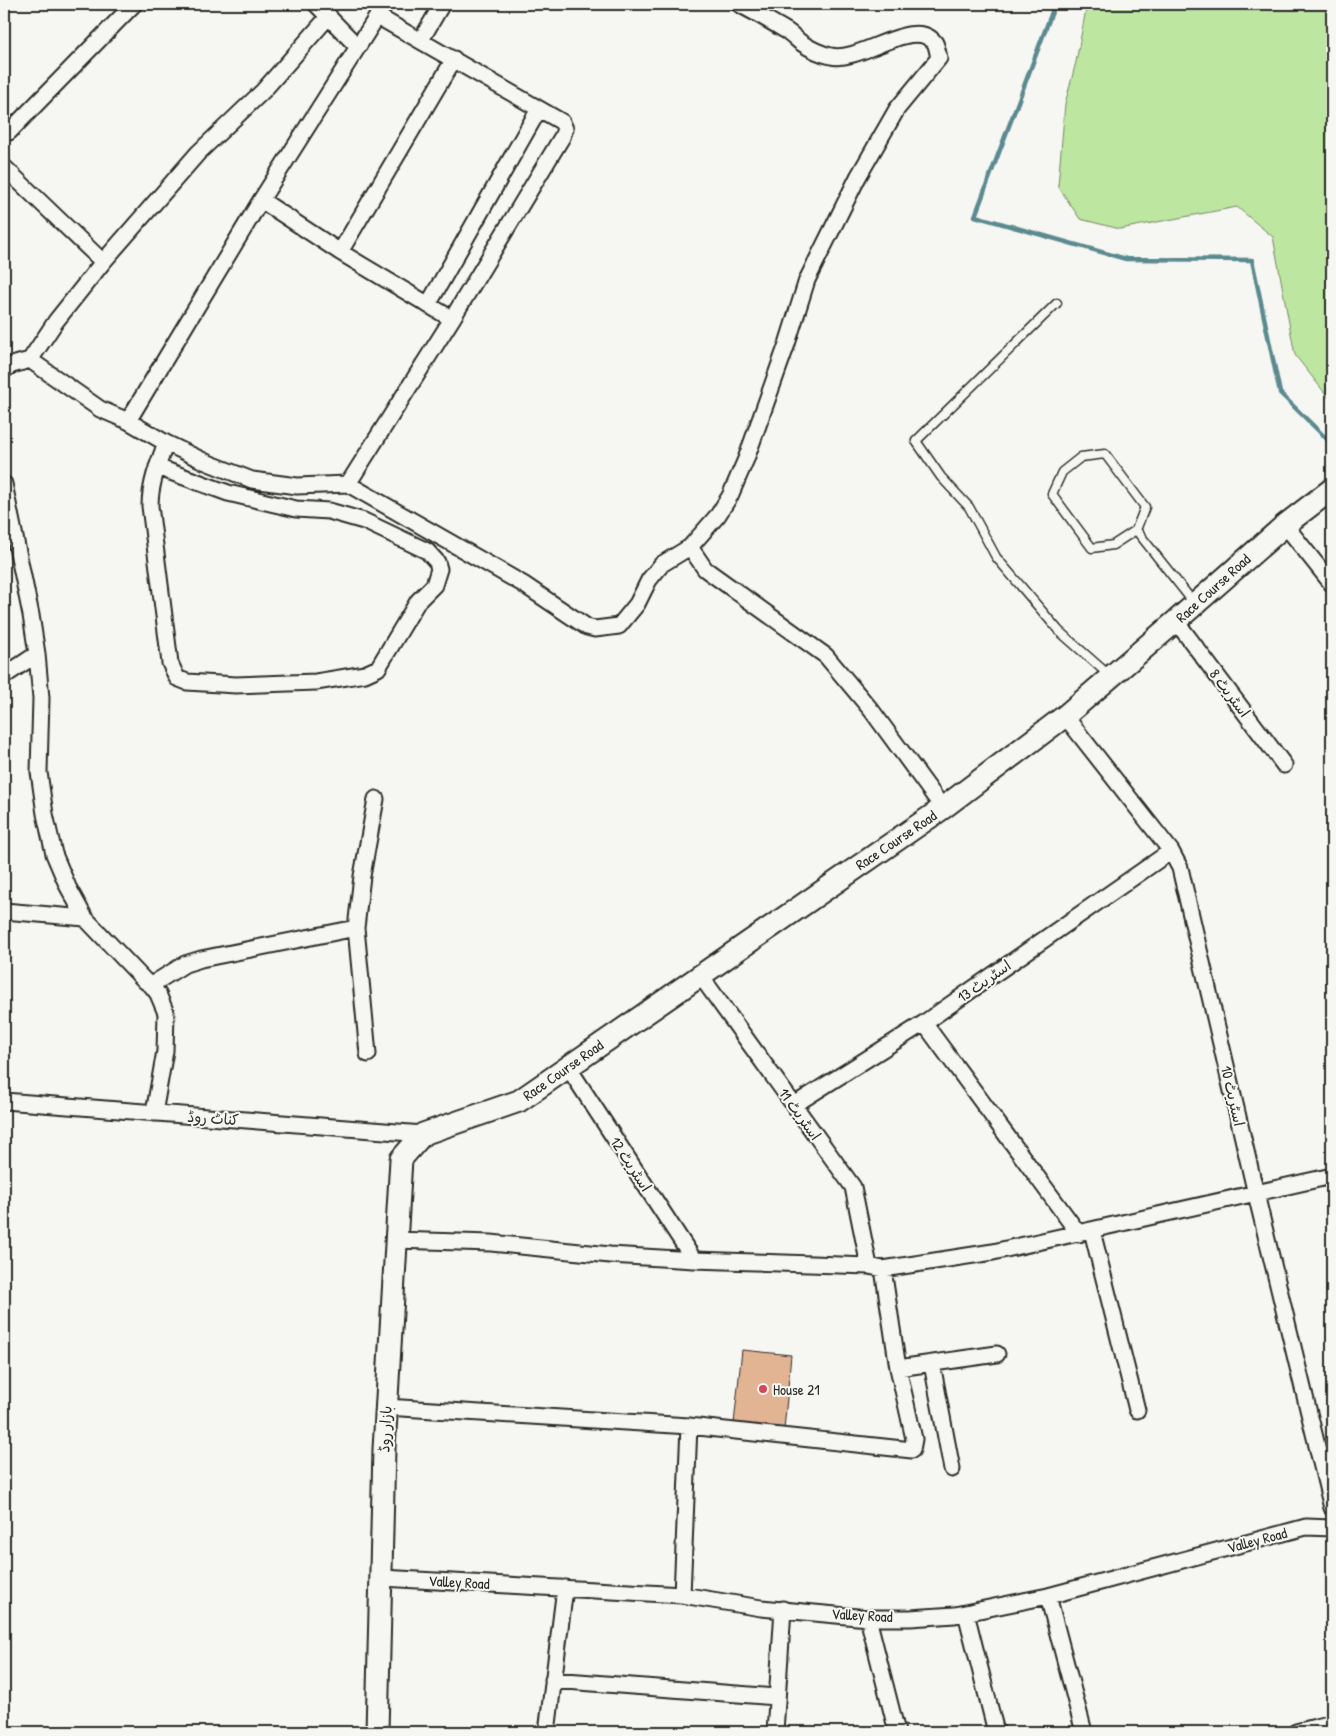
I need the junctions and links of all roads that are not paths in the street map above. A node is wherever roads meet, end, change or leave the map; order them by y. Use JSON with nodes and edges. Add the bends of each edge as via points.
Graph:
{"nodes":[{"id":1,"x":134,"y":4,"type":"edge"},
{"id":2,"x":316,"y":4,"type":"edge"},
{"id":3,"x":442,"y":4,"type":"edge"},
{"id":4,"x":739,"y":4,"type":"edge"},
{"id":5,"x":381,"y":10,"type":"edge"},
{"id":6,"x":329,"y":16,"type":"junction"},
{"id":7,"x":421,"y":40,"type":"junction"},
{"id":8,"x":357,"y":46,"type":"junction"},
{"id":9,"x":454,"y":59,"type":"junction"},
{"id":10,"x":539,"y":109,"type":"junction"},
{"id":11,"x":9,"y":132,"type":"dead end"},
{"id":12,"x":4,"y":167,"type":"edge"},
{"id":13,"x":261,"y":200,"type":"junction"},
{"id":14,"x":340,"y":252,"type":"junction"},
{"id":15,"x":102,"y":262,"type":"junction"},
{"id":16,"x":1057,"y":303,"type":"dead end"},
{"id":17,"x":428,"y":305,"type":"junction"},
{"id":18,"x":452,"y":319,"type":"junction"},
{"id":19,"x":30,"y":360,"type":"junction"},
{"id":20,"x":4,"y":370,"type":"edge"},
{"id":21,"x":128,"y":421,"type":"junction"},
{"id":22,"x":166,"y":443,"type":"junction"},
{"id":23,"x":157,"y":467,"type":"junction"},
{"id":24,"x":4,"y":484,"type":"edge"},
{"id":25,"x":348,"y":484,"type":"junction"},
{"id":26,"x":1332,"y":489,"type":"edge"},
{"id":27,"x":1285,"y":525,"type":"junction"},
{"id":28,"x":1136,"y":530,"type":"junction"},
{"id":29,"x":690,"y":547,"type":"junction"},
{"id":30,"x":1332,"y":584,"type":"edge"},
{"id":31,"x":1195,"y":604,"type":"junction"},
{"id":32,"x":1176,"y":621,"type":"junction"},
{"id":33,"x":37,"y":654,"type":"junction"},
{"id":34,"x":4,"y":676,"type":"edge"},
{"id":35,"x":1110,"y":676,"type":"junction"},
{"id":36,"x":1065,"y":716,"type":"junction"},
{"id":37,"x":1284,"y":765,"type":"dead end"},
{"id":38,"x":376,"y":799,"type":"dead end"},
{"id":39,"x":943,"y":808,"type":"junction"},
{"id":40,"x":1171,"y":851,"type":"junction"},
{"id":41,"x":4,"y":911,"type":"edge"},
{"id":42,"x":85,"y":918,"type":"junction"},
{"id":43,"x":356,"y":928,"type":"junction"},
{"id":44,"x":700,"y":975,"type":"junction"},
{"id":45,"x":151,"y":985,"type":"junction"},
{"id":46,"x":924,"y":1023,"type":"junction"},
{"id":47,"x":368,"y":1054,"type":"dead end"},
{"id":48,"x":568,"y":1067,"type":"junction"},
{"id":49,"x":4,"y":1101,"type":"edge"},
{"id":50,"x":794,"y":1105,"type":"junction"},
{"id":51,"x":154,"y":1113,"type":"junction"},
{"id":52,"x":423,"y":1134,"type":"junction"},
{"id":53,"x":1332,"y":1176,"type":"edge"},
{"id":54,"x":1256,"y":1194,"type":"junction"},
{"id":55,"x":1086,"y":1233,"type":"junction"},
{"id":56,"x":395,"y":1240,"type":"junction"},
{"id":57,"x":694,"y":1260,"type":"junction"},
{"id":58,"x":876,"y":1267,"type":"junction"},
{"id":59,"x":997,"y":1354,"type":"dead end"},
{"id":60,"x":932,"y":1364,"type":"junction"},
{"id":61,"x":898,"y":1368,"type":"junction"},
{"id":62,"x":386,"y":1408,"type":"junction"},
{"id":63,"x":1137,"y":1410,"type":"dead end"},
{"id":64,"x":690,"y":1426,"type":"junction"},
{"id":65,"x":952,"y":1469,"type":"dead end"},
{"id":66,"x":1332,"y":1508,"type":"edge"},
{"id":67,"x":1332,"y":1528,"type":"edge"},
{"id":68,"x":382,"y":1578,"type":"junction"},
{"id":69,"x":565,"y":1588,"type":"junction"},
{"id":70,"x":682,"y":1595,"type":"junction"},
{"id":71,"x":1048,"y":1596,"type":"junction"},
{"id":72,"x":783,"y":1609,"type":"junction"},
{"id":73,"x":966,"y":1613,"type":"junction"},
{"id":74,"x":868,"y":1618,"type":"junction"},
{"id":75,"x":553,"y":1680,"type":"junction"},
{"id":76,"x":777,"y":1697,"type":"junction"},
{"id":77,"x":1332,"y":1723,"type":"edge"},
{"id":78,"x":377,"y":1732,"type":"edge"},
{"id":79,"x":547,"y":1732,"type":"edge"},
{"id":80,"x":776,"y":1732,"type":"edge"},
{"id":81,"x":897,"y":1732,"type":"edge"},
{"id":82,"x":996,"y":1732,"type":"edge"},
{"id":83,"x":1084,"y":1732,"type":"edge"},
{"id":84,"x":1296,"y":1732,"type":"edge"}],
"edges":[{"from":1,"to":11,"type":"street"},
{"from":2,"to":6,"type":"street"},
{"from":3,"to":7,"type":"street"},
{"from":4,"to":29,"type":"street","via":[[788,31],[808,47],[832,57],[846,57],[912,34],[924,35],[934,43],[939,58],[897,109],[858,177],[807,280],[746,459],[730,496]]},
{"from":5,"to":7,"type":"street"},
{"from":5,"to":8,"type":"street"},
{"from":6,"to":8,"type":"street"},
{"from":6,"to":15,"type":"street","via":[[263,91],[198,153]]},
{"from":7,"to":9,"type":"street"},
{"from":8,"to":13,"type":"street"},
{"from":9,"to":10,"type":"street"},
{"from":9,"to":14,"type":"street"},
{"from":10,"to":17,"type":"street"},
{"from":10,"to":18,"type":"street","via":[[562,122],[565,129],[562,137]]},
{"from":12,"to":15,"type":"street"},
{"from":13,"to":14,"type":"street"},
{"from":13,"to":21,"type":"street"},
{"from":14,"to":17,"type":"street"},
{"from":15,"to":19,"type":"street"},
{"from":16,"to":35,"type":"lane","via":[[916,441],[941,477],[969,507],[996,557],[1059,631]]},
{"from":17,"to":18,"type":"street"},
{"from":18,"to":25,"type":"street"},
{"from":19,"to":20,"type":"street"},
{"from":19,"to":21,"type":"street","via":[[100,409]]},
{"from":21,"to":22,"type":"street"},
{"from":22,"to":23,"type":"street"},
{"from":22,"to":25,"type":"street","via":[[252,480],[297,486]]},
{"from":23,"to":23,"type":"street","via":[[150,506],[170,663],[177,678],[187,682],[236,685],[316,682],[365,674],[378,668],[418,601],[434,585],[439,569],[428,552],[364,521],[329,511],[296,509],[228,493]]},
{"from":24,"to":33,"type":"street"},
{"from":25,"to":29,"type":"street","via":[[523,584],[595,630],[619,626],[662,564]]},
{"from":26,"to":27,"type":"street","name":"Race Course Road"},
{"from":27,"to":30,"type":"street"},
{"from":27,"to":31,"type":"street","name":"Race Course Road"},
{"from":28,"to":28,"type":"lane","via":[[1113,545],[1092,548],[1052,494],[1062,472],[1081,457],[1105,454],[1146,507]]},
{"from":28,"to":31,"type":"lane"},
{"from":29,"to":39,"type":"street","via":[[705,569],[826,656],[872,711]]},
{"from":31,"to":32,"type":"street","name":"Race Course Road"},
{"from":32,"to":35,"type":"street","name":"Race Course Road"},
{"from":32,"to":37,"type":"street","name":"اسٹریٹ 8"},
{"from":33,"to":34,"type":"street"},
{"from":33,"to":42,"type":"street","via":[[41,698],[39,772],[45,814],[54,854]]},
{"from":35,"to":36,"type":"street","name":"Race Course Road"},
{"from":36,"to":39,"type":"street","name":"Race Course Road"},
{"from":36,"to":40,"type":"street","name":"اسٹریٹ 10"},
{"from":38,"to":43,"type":"street"},
{"from":39,"to":44,"type":"street","name":"Race Course Road"},
{"from":40,"to":46,"type":"street","name":"اسٹریٹ 13"},
{"from":40,"to":54,"type":"street","name":"اسٹریٹ 10","via":[[1180,868]]},
{"from":41,"to":42,"type":"street"},
{"from":42,"to":45,"type":"street"},
{"from":43,"to":45,"type":"street","via":[[200,959]]},
{"from":43,"to":47,"type":"street"},
{"from":44,"to":48,"type":"street","name":"Race Course Road"},
{"from":44,"to":50,"type":"street","name":"اسٹریٹ 11"},
{"from":45,"to":51,"type":"street","via":[[166,1013],[165,1051]]},
{"from":46,"to":50,"type":"street","name":"اسٹریٹ 13"},
{"from":46,"to":55,"type":"street"},
{"from":48,"to":52,"type":"street","name":"Race Course Road","via":[[519,1101]]},
{"from":48,"to":57,"type":"street","name":"اسٹریٹ 12"},
{"from":49,"to":51,"type":"street","name":"کناٹ روڈ"},
{"from":50,"to":58,"type":"street","name":"اسٹریٹ 11","via":[[853,1187]]},
{"from":51,"to":52,"type":"street","name":"کناٹ روڈ"},
{"from":52,"to":56,"type":"street","name":"بازار روڈ","via":[[401,1159]]},
{"from":53,"to":54,"type":"street"},
{"from":54,"to":55,"type":"street"},
{"from":54,"to":66,"type":"street","name":"اسٹریٹ 10"},
{"from":55,"to":58,"type":"street","via":[[992,1252]]},
{"from":55,"to":63,"type":"street"},
{"from":56,"to":57,"type":"street","via":[[491,1243]]},
{"from":56,"to":62,"type":"street","name":"بازار روڈ"},
{"from":57,"to":58,"type":"street"},
{"from":58,"to":61,"type":"street","name":"اسٹریٹ 11"},
{"from":59,"to":60,"type":"street"},
{"from":60,"to":61,"type":"street"},
{"from":60,"to":65,"type":"street"},
{"from":61,"to":64,"type":"street","name":"اسٹریٹ 11","via":[[914,1439],[912,1450]]},
{"from":62,"to":64,"type":"street"},
{"from":62,"to":68,"type":"street","name":"بازار روڈ"},
{"from":64,"to":70,"type":"street"},
{"from":67,"to":71,"type":"street","name":"Valley Road","via":[[1306,1527]]},
{"from":68,"to":69,"type":"street","name":"Valley Road"},
{"from":68,"to":78,"type":"street","name":"بازار روڈ"},
{"from":69,"to":70,"type":"street","name":"Valley Road"},
{"from":69,"to":75,"type":"street"},
{"from":70,"to":72,"type":"street","name":"Valley Road"},
{"from":71,"to":73,"type":"street","name":"Valley Road"},
{"from":71,"to":83,"type":"street"},
{"from":72,"to":74,"type":"street","name":"Valley Road"},
{"from":72,"to":76,"type":"street"},
{"from":73,"to":74,"type":"street","name":"Valley Road"},
{"from":73,"to":82,"type":"street"},
{"from":74,"to":81,"type":"street"},
{"from":75,"to":76,"type":"street"},
{"from":75,"to":79,"type":"street"},
{"from":76,"to":80,"type":"street"},
{"from":77,"to":84,"type":"street"}]}
